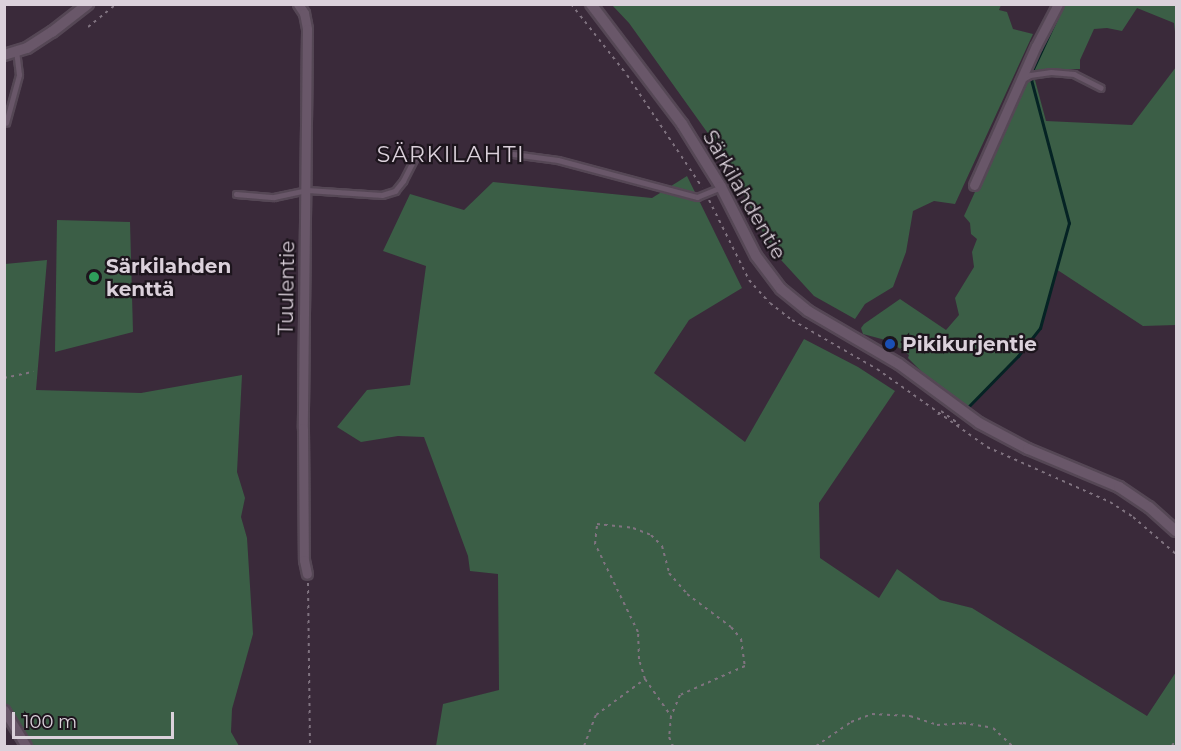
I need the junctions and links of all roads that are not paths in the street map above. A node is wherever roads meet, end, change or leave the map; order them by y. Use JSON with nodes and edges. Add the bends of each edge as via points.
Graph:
{"nodes":[{"id":1,"x":88,"y":4,"type":"edge"},
{"id":2,"x":298,"y":4,"type":"edge"},
{"id":3,"x":591,"y":4,"type":"edge"},
{"id":4,"x":1058,"y":4,"type":"edge"},
{"id":5,"x":16,"y":51,"type":"junction"},
{"id":6,"x":4,"y":55,"type":"edge"},
{"id":7,"x":1021,"y":81,"type":"junction"},
{"id":8,"x":1101,"y":88,"type":"dead end"},
{"id":9,"x":6,"y":123,"type":"dead end"},
{"id":10,"x":418,"y":152,"type":"dead end"},
{"id":11,"x":513,"y":154,"type":"dead end"},
{"id":12,"x":974,"y":184,"type":"dead end"},
{"id":13,"x":721,"y":187,"type":"junction"},
{"id":14,"x":307,"y":190,"type":"junction"},
{"id":15,"x":236,"y":194,"type":"dead end"},
{"id":16,"x":1176,"y":531,"type":"edge"},
{"id":17,"x":308,"y":574,"type":"road end"},
{"id":18,"x":4,"y":710,"type":"edge"},
{"id":19,"x":26,"y":747,"type":"edge"}],
"edges":[{"from":1,"to":5,"type":"street","via":[[52,32]]},
{"from":2,"to":14,"type":"street","name":"Tuulentie","via":[[307,29]]},
{"from":3,"to":13,"type":"street","name":"Särkilahdentie","via":[[682,124]]},
{"from":4,"to":7,"type":"street"},
{"from":5,"to":6,"type":"street"},
{"from":5,"to":9,"type":"lane","via":[[19,75]]},
{"from":7,"to":8,"type":"lane","via":[[1030,75],[1051,72],[1074,74]]},
{"from":7,"to":12,"type":"street"},
{"from":10,"to":14,"type":"lane","via":[[395,191],[382,195]]},
{"from":11,"to":13,"type":"lane","via":[[558,160],[696,197]]},
{"from":13,"to":16,"type":"street","name":"Särkilahdentie","via":[[764,268],[795,301],[892,359],[979,423],[1028,449],[1119,487]]},
{"from":14,"to":15,"type":"lane","via":[[273,197]]},
{"from":14,"to":17,"type":"street","name":"Tuulentie","via":[[303,439],[304,560]]},
{"from":18,"to":19,"type":"street"}]}
